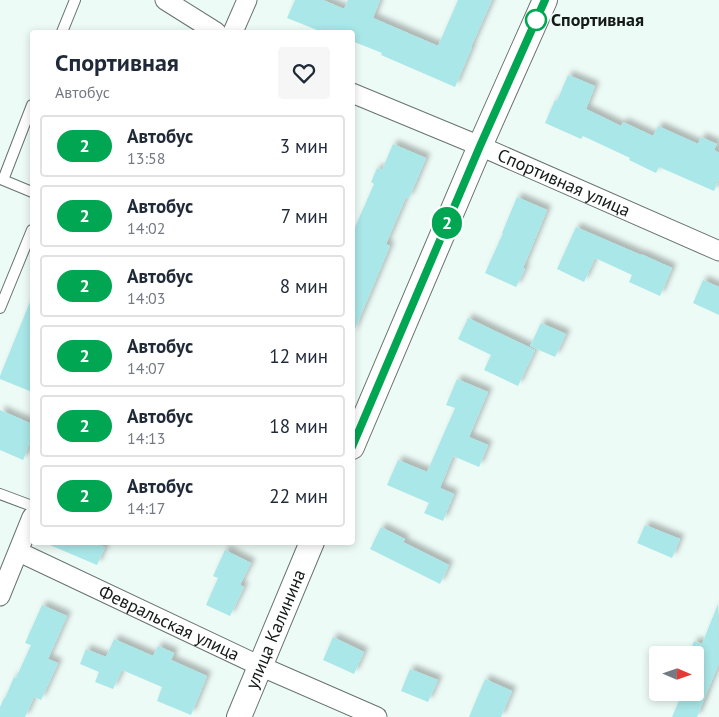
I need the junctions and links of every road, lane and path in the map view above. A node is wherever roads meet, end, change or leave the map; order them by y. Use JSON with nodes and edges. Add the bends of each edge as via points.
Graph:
{"nodes":[{"id":1,"x":75,"y":0,"type":"edge"},
{"id":2,"x":165,"y":0,"type":"edge"},
{"id":3,"x":247,"y":0,"type":"edge"},
{"id":4,"x":545,"y":0,"type":"edge"},
{"id":5,"x":63,"y":30,"type":"edge"},
{"id":6,"x":213,"y":30,"type":"edge"},
{"id":7,"x":234,"y":30,"type":"edge"},
{"id":8,"x":355,"y":94,"type":"edge"},
{"id":9,"x":30,"y":110,"type":"edge"},
{"id":10,"x":480,"y":146,"type":"junction"},
{"id":11,"x":30,"y":191,"type":"edge"},
{"id":12,"x":30,"y":235,"type":"edge"},
{"id":13,"x":719,"y":251,"type":"edge"},
{"id":14,"x":0,"y":308,"type":"edge"},
{"id":15,"x":355,"y":440,"type":"edge"},
{"id":16,"x":0,"y":494,"type":"edge"},
{"id":17,"x":30,"y":505,"type":"edge"},
{"id":18,"x":30,"y":522,"type":"edge"},
{"id":19,"x":311,"y":545,"type":"edge"},
{"id":20,"x":19,"y":552,"type":"junction"},
{"id":21,"x":0,"y":596,"type":"edge"},
{"id":22,"x":260,"y":666,"type":"junction"},
{"id":23,"x":239,"y":717,"type":"edge"},
{"id":24,"x":377,"y":717,"type":"edge"}],
"edges":[{"from":1,"to":5,"type":"lane"},
{"from":2,"to":6,"type":"street"},
{"from":3,"to":7,"type":"street"},
{"from":4,"to":10,"type":"street"},
{"from":8,"to":10,"type":"street","name":"Спортивная улица"},
{"from":9,"to":11,"type":"lane","via":[[3,180]]},
{"from":10,"to":13,"type":"street","name":"Спортивная улица"},
{"from":10,"to":15,"type":"street"},
{"from":12,"to":14,"type":"lane"},
{"from":16,"to":17,"type":"lane"},
{"from":18,"to":20,"type":"street"},
{"from":19,"to":22,"type":"street","name":"улица Калинина"},
{"from":20,"to":21,"type":"street"},
{"from":20,"to":22,"type":"street","name":"Февральская улица"},
{"from":22,"to":23,"type":"street","name":"улица Калинина"},
{"from":22,"to":24,"type":"street","name":"Февральская улица"}]}
